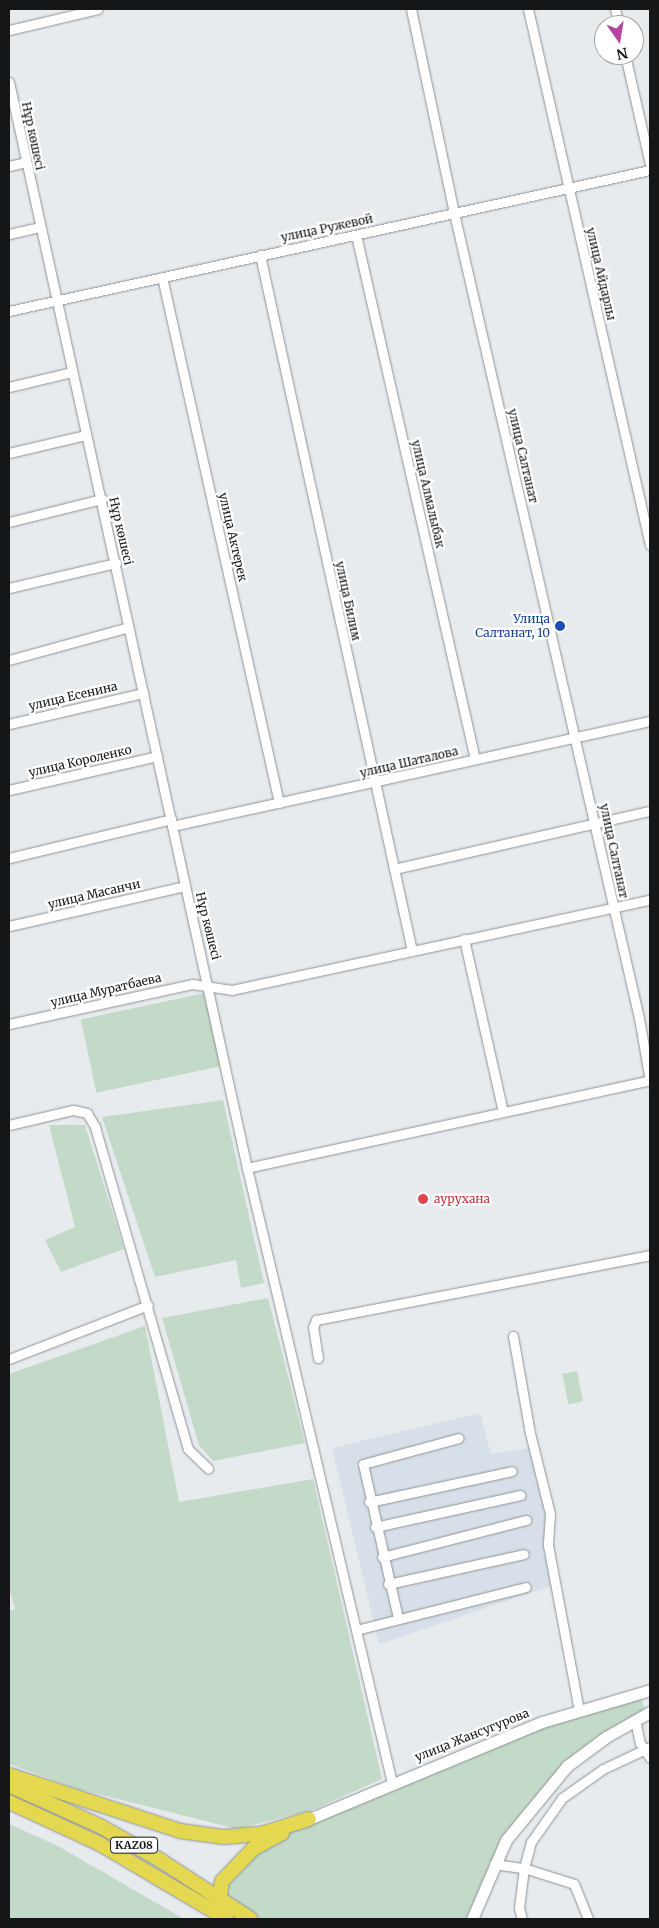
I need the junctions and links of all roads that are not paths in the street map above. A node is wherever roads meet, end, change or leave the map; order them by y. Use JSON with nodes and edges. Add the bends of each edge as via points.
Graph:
{"nodes":[{"id":1,"x":98,"y":9,"type":"edge"},
{"id":2,"x":411,"y":9,"type":"edge"},
{"id":3,"x":528,"y":9,"type":"edge"},
{"id":4,"x":9,"y":30,"type":"edge"},
{"id":5,"x":627,"y":65,"type":"edge"},
{"id":6,"x":9,"y":82,"type":"edge"},
{"id":7,"x":11,"y":99,"type":"edge"},
{"id":8,"x":26,"y":162,"type":"junction"},
{"id":9,"x":650,"y":164,"type":"edge"},
{"id":10,"x":9,"y":166,"type":"edge"},
{"id":11,"x":650,"y":170,"type":"edge"},
{"id":12,"x":569,"y":188,"type":"junction"},
{"id":13,"x":454,"y":213,"type":"junction"},
{"id":14,"x":40,"y":227,"type":"junction"},
{"id":15,"x":9,"y":234,"type":"edge"},
{"id":16,"x":356,"y":234,"type":"junction"},
{"id":17,"x":260,"y":256,"type":"junction"},
{"id":18,"x":162,"y":277,"type":"junction"},
{"id":19,"x":56,"y":300,"type":"junction"},
{"id":20,"x":9,"y":311,"type":"edge"},
{"id":21,"x":72,"y":372,"type":"junction"},
{"id":22,"x":9,"y":387,"type":"edge"},
{"id":23,"x":86,"y":435,"type":"junction"},
{"id":24,"x":9,"y":453,"type":"edge"},
{"id":25,"x":102,"y":499,"type":"junction"},
{"id":26,"x":9,"y":522,"type":"edge"},
{"id":27,"x":650,"y":545,"type":"edge"},
{"id":28,"x":116,"y":563,"type":"junction"},
{"id":29,"x":9,"y":588,"type":"edge"},
{"id":30,"x":129,"y":627,"type":"junction"},
{"id":31,"x":9,"y":660,"type":"edge"},
{"id":32,"x":143,"y":693,"type":"junction"},
{"id":33,"x":650,"y":721,"type":"edge"},
{"id":34,"x":9,"y":724,"type":"edge"},
{"id":35,"x":576,"y":737,"type":"junction"},
{"id":36,"x":157,"y":756,"type":"junction"},
{"id":37,"x":475,"y":760,"type":"junction"},
{"id":38,"x":374,"y":782,"type":"junction"},
{"id":39,"x":9,"y":790,"type":"edge"},
{"id":40,"x":279,"y":803,"type":"junction"},
{"id":41,"x":650,"y":811,"type":"edge"},
{"id":42,"x":172,"y":822,"type":"junction"},
{"id":43,"x":595,"y":824,"type":"junction"},
{"id":44,"x":9,"y":858,"type":"edge"},
{"id":45,"x":394,"y":870,"type":"junction"},
{"id":46,"x":185,"y":886,"type":"junction"},
{"id":47,"x":650,"y":900,"type":"edge"},
{"id":48,"x":614,"y":908,"type":"junction"},
{"id":49,"x":9,"y":926,"type":"edge"},
{"id":50,"x":464,"y":939,"type":"junction"},
{"id":51,"x":412,"y":951,"type":"junction"},
{"id":52,"x":209,"y":985,"type":"junction"},
{"id":53,"x":9,"y":1024,"type":"edge"},
{"id":54,"x":650,"y":1080,"type":"edge"},
{"id":55,"x":504,"y":1112,"type":"junction"},
{"id":56,"x":9,"y":1125,"type":"edge"},
{"id":57,"x":247,"y":1168,"type":"junction"},
{"id":58,"x":650,"y":1255,"type":"edge"},
{"id":59,"x":148,"y":1305,"type":"junction"},
{"id":60,"x":513,"y":1336,"type":"dead end"},
{"id":61,"x":318,"y":1358,"type":"dead end"},
{"id":62,"x":9,"y":1359,"type":"edge"},
{"id":63,"x":459,"y":1438,"type":"dead end"},
{"id":64,"x":208,"y":1468,"type":"dead end"},
{"id":65,"x":512,"y":1470,"type":"dead end"},
{"id":66,"x":521,"y":1495,"type":"dead end"},
{"id":67,"x":369,"y":1502,"type":"junction"},
{"id":68,"x":526,"y":1520,"type":"dead end"},
{"id":69,"x":375,"y":1527,"type":"junction"},
{"id":70,"x":524,"y":1554,"type":"dead end"},
{"id":71,"x":382,"y":1557,"type":"junction"},
{"id":72,"x":388,"y":1584,"type":"junction"},
{"id":73,"x":526,"y":1587,"type":"dead end"},
{"id":74,"x":398,"y":1618,"type":"junction"},
{"id":75,"x":356,"y":1630,"type":"junction"},
{"id":76,"x":645,"y":1691,"type":"edge"},
{"id":77,"x":579,"y":1711,"type":"junction"},
{"id":78,"x":648,"y":1713,"type":"edge"},
{"id":79,"x":635,"y":1720,"type":"junction"},
{"id":80,"x":647,"y":1748,"type":"edge"},
{"id":81,"x":650,"y":1758,"type":"edge"},
{"id":82,"x":9,"y":1775,"type":"edge"},
{"id":83,"x":392,"y":1783,"type":"junction"},
{"id":84,"x":9,"y":1785,"type":"edge"},
{"id":85,"x":9,"y":1802,"type":"edge"},
{"id":86,"x":310,"y":1819,"type":"junction"},
{"id":87,"x":494,"y":1864,"type":"junction"},
{"id":88,"x":524,"y":1868,"type":"junction"},
{"id":89,"x":218,"y":1897,"type":"junction"},
{"id":90,"x":227,"y":1919,"type":"edge"},
{"id":91,"x":231,"y":1919,"type":"edge"},
{"id":92,"x":251,"y":1919,"type":"edge"},
{"id":93,"x":472,"y":1919,"type":"edge"},
{"id":94,"x":522,"y":1919,"type":"edge"},
{"id":95,"x":588,"y":1919,"type":"edge"}],
"edges":[{"from":1,"to":4,"type":"street"},
{"from":2,"to":13,"type":"street","name":"улица Салтанат"},
{"from":3,"to":12,"type":"street","name":"улица Айдарлы"},
{"from":5,"to":9,"type":"street"},
{"from":6,"to":7,"type":"street","name":"Нұр көшесі"},
{"from":7,"to":8,"type":"street","name":"Нұр көшесі"},
{"from":8,"to":10,"type":"street"},
{"from":8,"to":14,"type":"street","name":"Нұр көшесі"},
{"from":11,"to":12,"type":"street","name":"улица Ружевой"},
{"from":12,"to":13,"type":"street","name":"улица Ружевой"},
{"from":12,"to":27,"type":"street","name":"улица Айдарлы"},
{"from":13,"to":16,"type":"street","name":"улица Ружевой"},
{"from":13,"to":35,"type":"street","name":"улица Салтанат"},
{"from":14,"to":15,"type":"street"},
{"from":14,"to":19,"type":"street","name":"Нұр көшесі"},
{"from":16,"to":17,"type":"street","name":"улица Ружевой"},
{"from":16,"to":37,"type":"street","name":"улица Алмалыбак"},
{"from":17,"to":18,"type":"street","name":"улица Ружевой"},
{"from":17,"to":38,"type":"street","name":"улица Билим"},
{"from":18,"to":19,"type":"street","name":"улица Ружевой"},
{"from":18,"to":40,"type":"street","name":"улица Актерек"},
{"from":19,"to":20,"type":"street","name":"улица Ружевой"},
{"from":19,"to":21,"type":"street","name":"Нұр көшесі"},
{"from":21,"to":22,"type":"street"},
{"from":21,"to":23,"type":"street","name":"Нұр көшесі"},
{"from":23,"to":24,"type":"street"},
{"from":23,"to":25,"type":"street","name":"Нұр көшесі"},
{"from":25,"to":26,"type":"street"},
{"from":25,"to":28,"type":"street","name":"Нұр көшесі"},
{"from":28,"to":29,"type":"street"},
{"from":28,"to":30,"type":"street","name":"Нұр көшесі"},
{"from":30,"to":31,"type":"street"},
{"from":30,"to":32,"type":"street","name":"Нұр көшесі"},
{"from":32,"to":34,"type":"street","name":"улица Есенина"},
{"from":32,"to":36,"type":"street","name":"Нұр көшесі"},
{"from":33,"to":35,"type":"street","name":"улица Шаталова"},
{"from":35,"to":37,"type":"street","name":"улица Шаталова"},
{"from":35,"to":43,"type":"street","name":"улица Салтанат"},
{"from":36,"to":39,"type":"street","name":"улица Короленко"},
{"from":36,"to":42,"type":"street","name":"Нұр көшесі"},
{"from":37,"to":38,"type":"street","name":"улица Шаталова"},
{"from":38,"to":40,"type":"street","name":"улица Шаталова"},
{"from":38,"to":45,"type":"street","name":"улица Билим"},
{"from":40,"to":42,"type":"street","name":"улица Шаталова"},
{"from":41,"to":43,"type":"street"},
{"from":42,"to":44,"type":"street","name":"улица Шаталова"},
{"from":42,"to":46,"type":"street","name":"Нұр көшесі"},
{"from":43,"to":45,"type":"street"},
{"from":43,"to":48,"type":"street","name":"улица Салтанат"},
{"from":45,"to":51,"type":"street","name":"улица Билим"},
{"from":46,"to":49,"type":"street","name":"улица Масанчи"},
{"from":46,"to":52,"type":"street","name":"Нұр көшесі"},
{"from":47,"to":48,"type":"street","name":"улица Муратбаева"},
{"from":48,"to":50,"type":"street","name":"улица Муратбаева"},
{"from":48,"to":54,"type":"street","name":"улица Салтанат"},
{"from":50,"to":51,"type":"street","name":"улица Муратбаева"},
{"from":50,"to":55,"type":"street"},
{"from":51,"to":52,"type":"street","name":"улица Муратбаева","via":[[232,990]]},
{"from":52,"to":53,"type":"street","name":"улица Муратбаева","via":[[192,984],[166,989]]},
{"from":52,"to":57,"type":"street","name":"Нұр көшесі"},
{"from":54,"to":55,"type":"street"},
{"from":55,"to":57,"type":"street"},
{"from":56,"to":59,"type":"street","via":[[73,1110],[87,1113],[95,1127]]},
{"from":57,"to":75,"type":"street","name":"Нұр көшесі"},
{"from":58,"to":61,"type":"street","via":[[316,1320],[313,1327]]},
{"from":59,"to":62,"type":"street"},
{"from":59,"to":64,"type":"street","via":[[188,1449]]},
{"from":60,"to":77,"type":"street","via":[[530,1433],[550,1514],[548,1545]]},
{"from":63,"to":67,"type":"street","via":[[365,1461],[362,1470]]},
{"from":65,"to":67,"type":"street"},
{"from":66,"to":69,"type":"street"},
{"from":67,"to":69,"type":"street"},
{"from":68,"to":71,"type":"street"},
{"from":69,"to":71,"type":"street"},
{"from":70,"to":72,"type":"street"},
{"from":71,"to":72,"type":"street"},
{"from":72,"to":74,"type":"street"},
{"from":73,"to":74,"type":"street"},
{"from":74,"to":75,"type":"street"},
{"from":75,"to":83,"type":"street","name":"Нұр көшесі"},
{"from":76,"to":77,"type":"main road","name":"улица Жансугурова"},
{"from":76,"to":78,"type":"main road"},
{"from":77,"to":83,"type":"main road","name":"улица Жансугурова","via":[[465,1752]]},
{"from":78,"to":79,"type":"main road"},
{"from":79,"to":80,"type":"street"},
{"from":79,"to":87,"type":"main road","via":[[567,1766],[506,1840]]},
{"from":80,"to":81,"type":"street"},
{"from":80,"to":88,"type":"street","via":[[603,1769],[562,1798],[531,1842]]},
{"from":82,"to":86,"type":"highway","via":[[180,1831],[216,1836],[261,1834]]},
{"from":83,"to":86,"type":"main road","name":"улица Жансугурова"},
{"from":84,"to":89,"type":"highway","number":"KAZ08","via":[[102,1828]]},
{"from":85,"to":90,"type":"highway","number":"KAZ08","via":[[100,1844]]},
{"from":86,"to":89,"type":"highway","via":[[254,1848],[222,1881]]},
{"from":87,"to":88,"type":"street"},
{"from":87,"to":93,"type":"main road"},
{"from":88,"to":94,"type":"street","via":[[519,1908]]},
{"from":88,"to":95,"type":"street","via":[[574,1884]]},
{"from":89,"to":91,"type":"highway"},
{"from":89,"to":92,"type":"highway","number":"KAZ08"}]}
